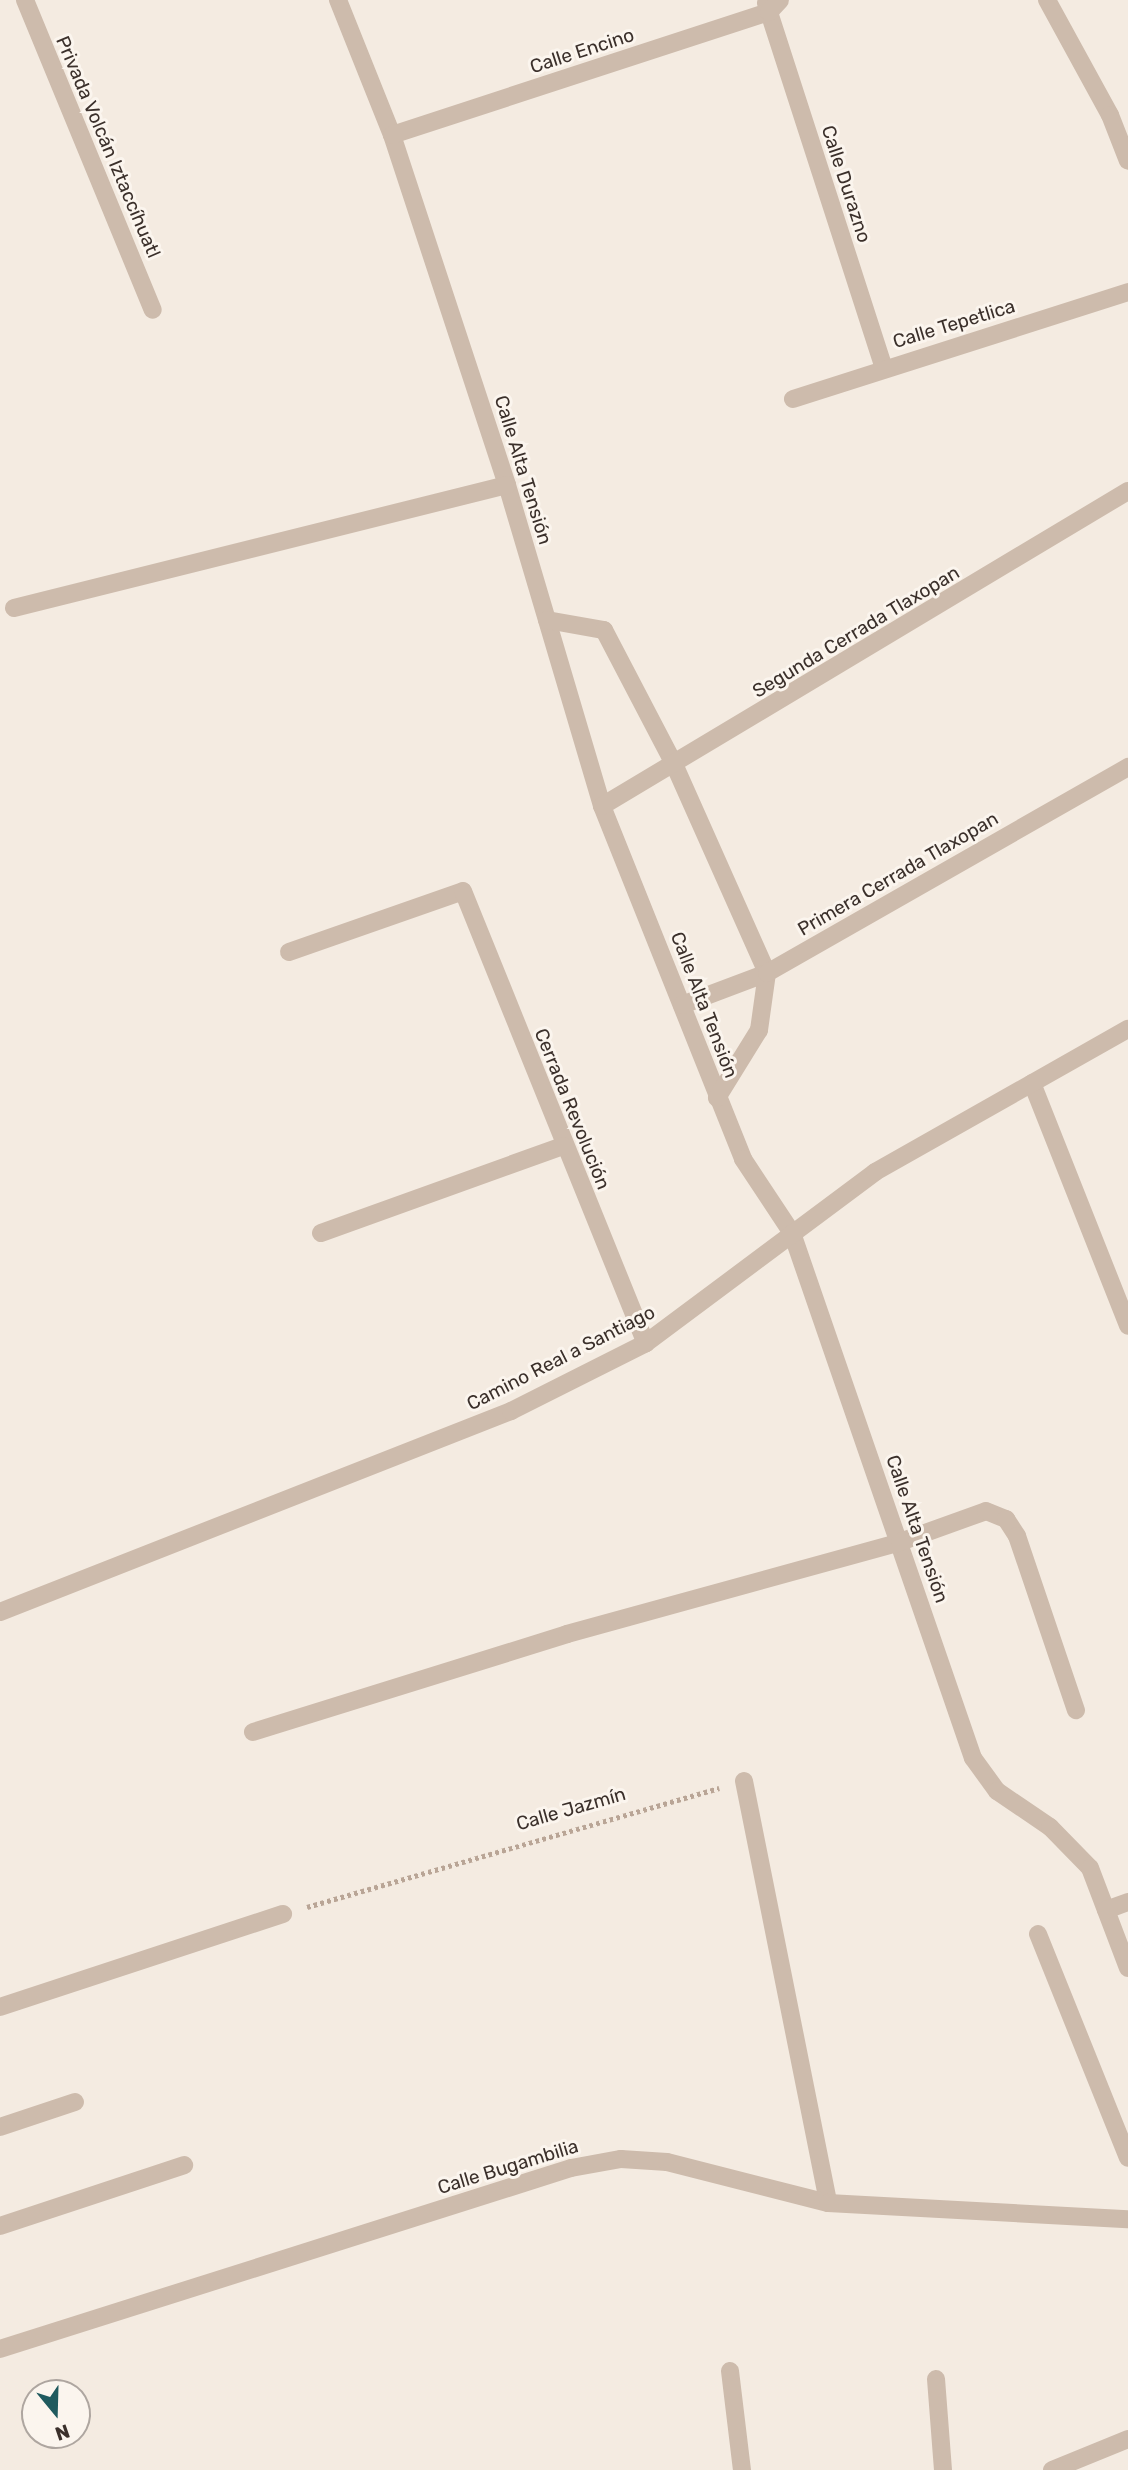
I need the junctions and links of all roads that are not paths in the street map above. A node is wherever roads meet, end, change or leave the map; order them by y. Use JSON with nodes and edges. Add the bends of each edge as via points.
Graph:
{"nodes":[{"id":1,"x":24,"y":0,"type":"edge"},
{"id":2,"x":338,"y":0,"type":"edge"},
{"id":3,"x":1047,"y":0,"type":"edge"},
{"id":4,"x":771,"y":4,"type":"edge"},
{"id":5,"x":393,"y":135,"type":"junction"},
{"id":6,"x":1128,"y":161,"type":"edge"},
{"id":7,"x":1128,"y":292,"type":"edge"},
{"id":8,"x":153,"y":310,"type":"dead end"},
{"id":9,"x":884,"y":368,"type":"junction"},
{"id":10,"x":793,"y":399,"type":"dead end"},
{"id":11,"x":507,"y":485,"type":"junction"},
{"id":12,"x":1128,"y":491,"type":"edge"},
{"id":13,"x":14,"y":608,"type":"dead end"},
{"id":14,"x":547,"y":620,"type":"junction"},
{"id":15,"x":674,"y":764,"type":"junction"},
{"id":16,"x":1128,"y":767,"type":"edge"},
{"id":17,"x":602,"y":806,"type":"junction"},
{"id":18,"x":289,"y":953,"type":"dead end"},
{"id":19,"x":767,"y":973,"type":"junction"},
{"id":20,"x":682,"y":1004,"type":"junction"},
{"id":21,"x":1128,"y":1029,"type":"edge"},
{"id":22,"x":1032,"y":1083,"type":"junction"},
{"id":23,"x":717,"y":1098,"type":"junction"},
{"id":24,"x":563,"y":1146,"type":"junction"},
{"id":25,"x":321,"y":1233,"type":"dead end"},
{"id":26,"x":792,"y":1233,"type":"junction"},
{"id":27,"x":1128,"y":1326,"type":"edge"},
{"id":28,"x":646,"y":1343,"type":"junction"},
{"id":29,"x":901,"y":1542,"type":"junction"},
{"id":30,"x":0,"y":1612,"type":"edge"},
{"id":31,"x":1076,"y":1710,"type":"dead end"},
{"id":32,"x":253,"y":1732,"type":"dead end"},
{"id":33,"x":744,"y":1780,"type":"road end"},
{"id":34,"x":1128,"y":1902,"type":"edge"},
{"id":35,"x":1106,"y":1910,"type":"junction"},
{"id":36,"x":283,"y":1914,"type":"road end"},
{"id":37,"x":1038,"y":1934,"type":"dead end"},
{"id":38,"x":1128,"y":1968,"type":"edge"},
{"id":39,"x":0,"y":2007,"type":"edge"},
{"id":40,"x":75,"y":2102,"type":"dead end"},
{"id":41,"x":0,"y":2127,"type":"edge"},
{"id":42,"x":1128,"y":2158,"type":"edge"},
{"id":43,"x":184,"y":2165,"type":"dead end"},
{"id":44,"x":828,"y":2203,"type":"junction"},
{"id":45,"x":1128,"y":2219,"type":"edge"},
{"id":46,"x":0,"y":2226,"type":"edge"},
{"id":47,"x":0,"y":2349,"type":"edge"},
{"id":48,"x":730,"y":2371,"type":"dead end"},
{"id":49,"x":936,"y":2379,"type":"dead end"},
{"id":50,"x":1128,"y":2440,"type":"edge"},
{"id":51,"x":742,"y":2470,"type":"edge"},
{"id":52,"x":943,"y":2470,"type":"edge"},
{"id":53,"x":1052,"y":2470,"type":"edge"}],
"edges":[{"from":1,"to":8,"type":"street","name":"Privada Volcán Iztaccíhuatl"},
{"from":2,"to":5,"type":"street","name":"Calle Alta Tensión"},
{"from":3,"to":6,"type":"street"},
{"from":4,"to":5,"type":"street","name":"Calle Encino"},
{"from":4,"to":9,"type":"street","name":"Calle Durazno"},
{"from":5,"to":11,"type":"street","name":"Calle Alta Tensión"},
{"from":7,"to":9,"type":"street","name":"Calle Tepetlica"},
{"from":9,"to":10,"type":"street","name":"Calle Tepetlica"},
{"from":11,"to":13,"type":"street"},
{"from":11,"to":14,"type":"street","name":"Calle Alta Tensión"},
{"from":12,"to":15,"type":"street","name":"Segunda Cerrada Tlaxopan"},
{"from":14,"to":15,"type":"street","via":[[604,630]]},
{"from":14,"to":17,"type":"street","name":"Calle Alta Tensión"},
{"from":15,"to":17,"type":"street","name":"Segunda Cerrada Tlaxopan"},
{"from":15,"to":19,"type":"street"},
{"from":16,"to":19,"type":"street","name":"Primera Cerrada Tlaxopan"},
{"from":17,"to":20,"type":"street","name":"Calle Alta Tensión"},
{"from":18,"to":24,"type":"street","name":"Cerrada Revolución","via":[[463,891]]},
{"from":19,"to":20,"type":"street","name":"Primera Cerrada Tlaxopan"},
{"from":19,"to":23,"type":"street","via":[[759,1030]]},
{"from":20,"to":23,"type":"street","name":"Calle Alta Tensión"},
{"from":21,"to":22,"type":"street","name":"Camino Real a Santiago"},
{"from":22,"to":26,"type":"street","name":"Camino Real a Santiago","via":[[875,1172]]},
{"from":22,"to":27,"type":"street"},
{"from":23,"to":26,"type":"street","name":"Calle Alta Tensión","via":[[743,1159]]},
{"from":24,"to":25,"type":"street"},
{"from":24,"to":28,"type":"street","name":"Cerrada Revolución"},
{"from":26,"to":28,"type":"street","name":"Camino Real a Santiago"},
{"from":26,"to":29,"type":"street","name":"Calle Alta Tensión"},
{"from":28,"to":30,"type":"street","name":"Camino Real a Santiago","via":[[511,1411]]},
{"from":29,"to":31,"type":"street","via":[[986,1511],[1006,1519]]},
{"from":29,"to":32,"type":"street","via":[[567,1634]]},
{"from":29,"to":35,"type":"street","name":"Calle Alta Tensión","via":[[974,1758],[996,1791],[1050,1827],[1090,1868]]},
{"from":33,"to":44,"type":"street"},
{"from":34,"to":35,"type":"street"},
{"from":35,"to":38,"type":"street","name":"Calle Alta Tensión"},
{"from":36,"to":39,"type":"street"},
{"from":37,"to":42,"type":"street"},
{"from":40,"to":41,"type":"street"},
{"from":43,"to":46,"type":"street"},
{"from":44,"to":45,"type":"street","name":"Calle Bugambilia"},
{"from":44,"to":47,"type":"street","name":"Calle Bugambilia","via":[[667,2162],[621,2159],[584,2165]]},
{"from":48,"to":51,"type":"street"},
{"from":49,"to":52,"type":"street"},
{"from":50,"to":53,"type":"street"}]}
